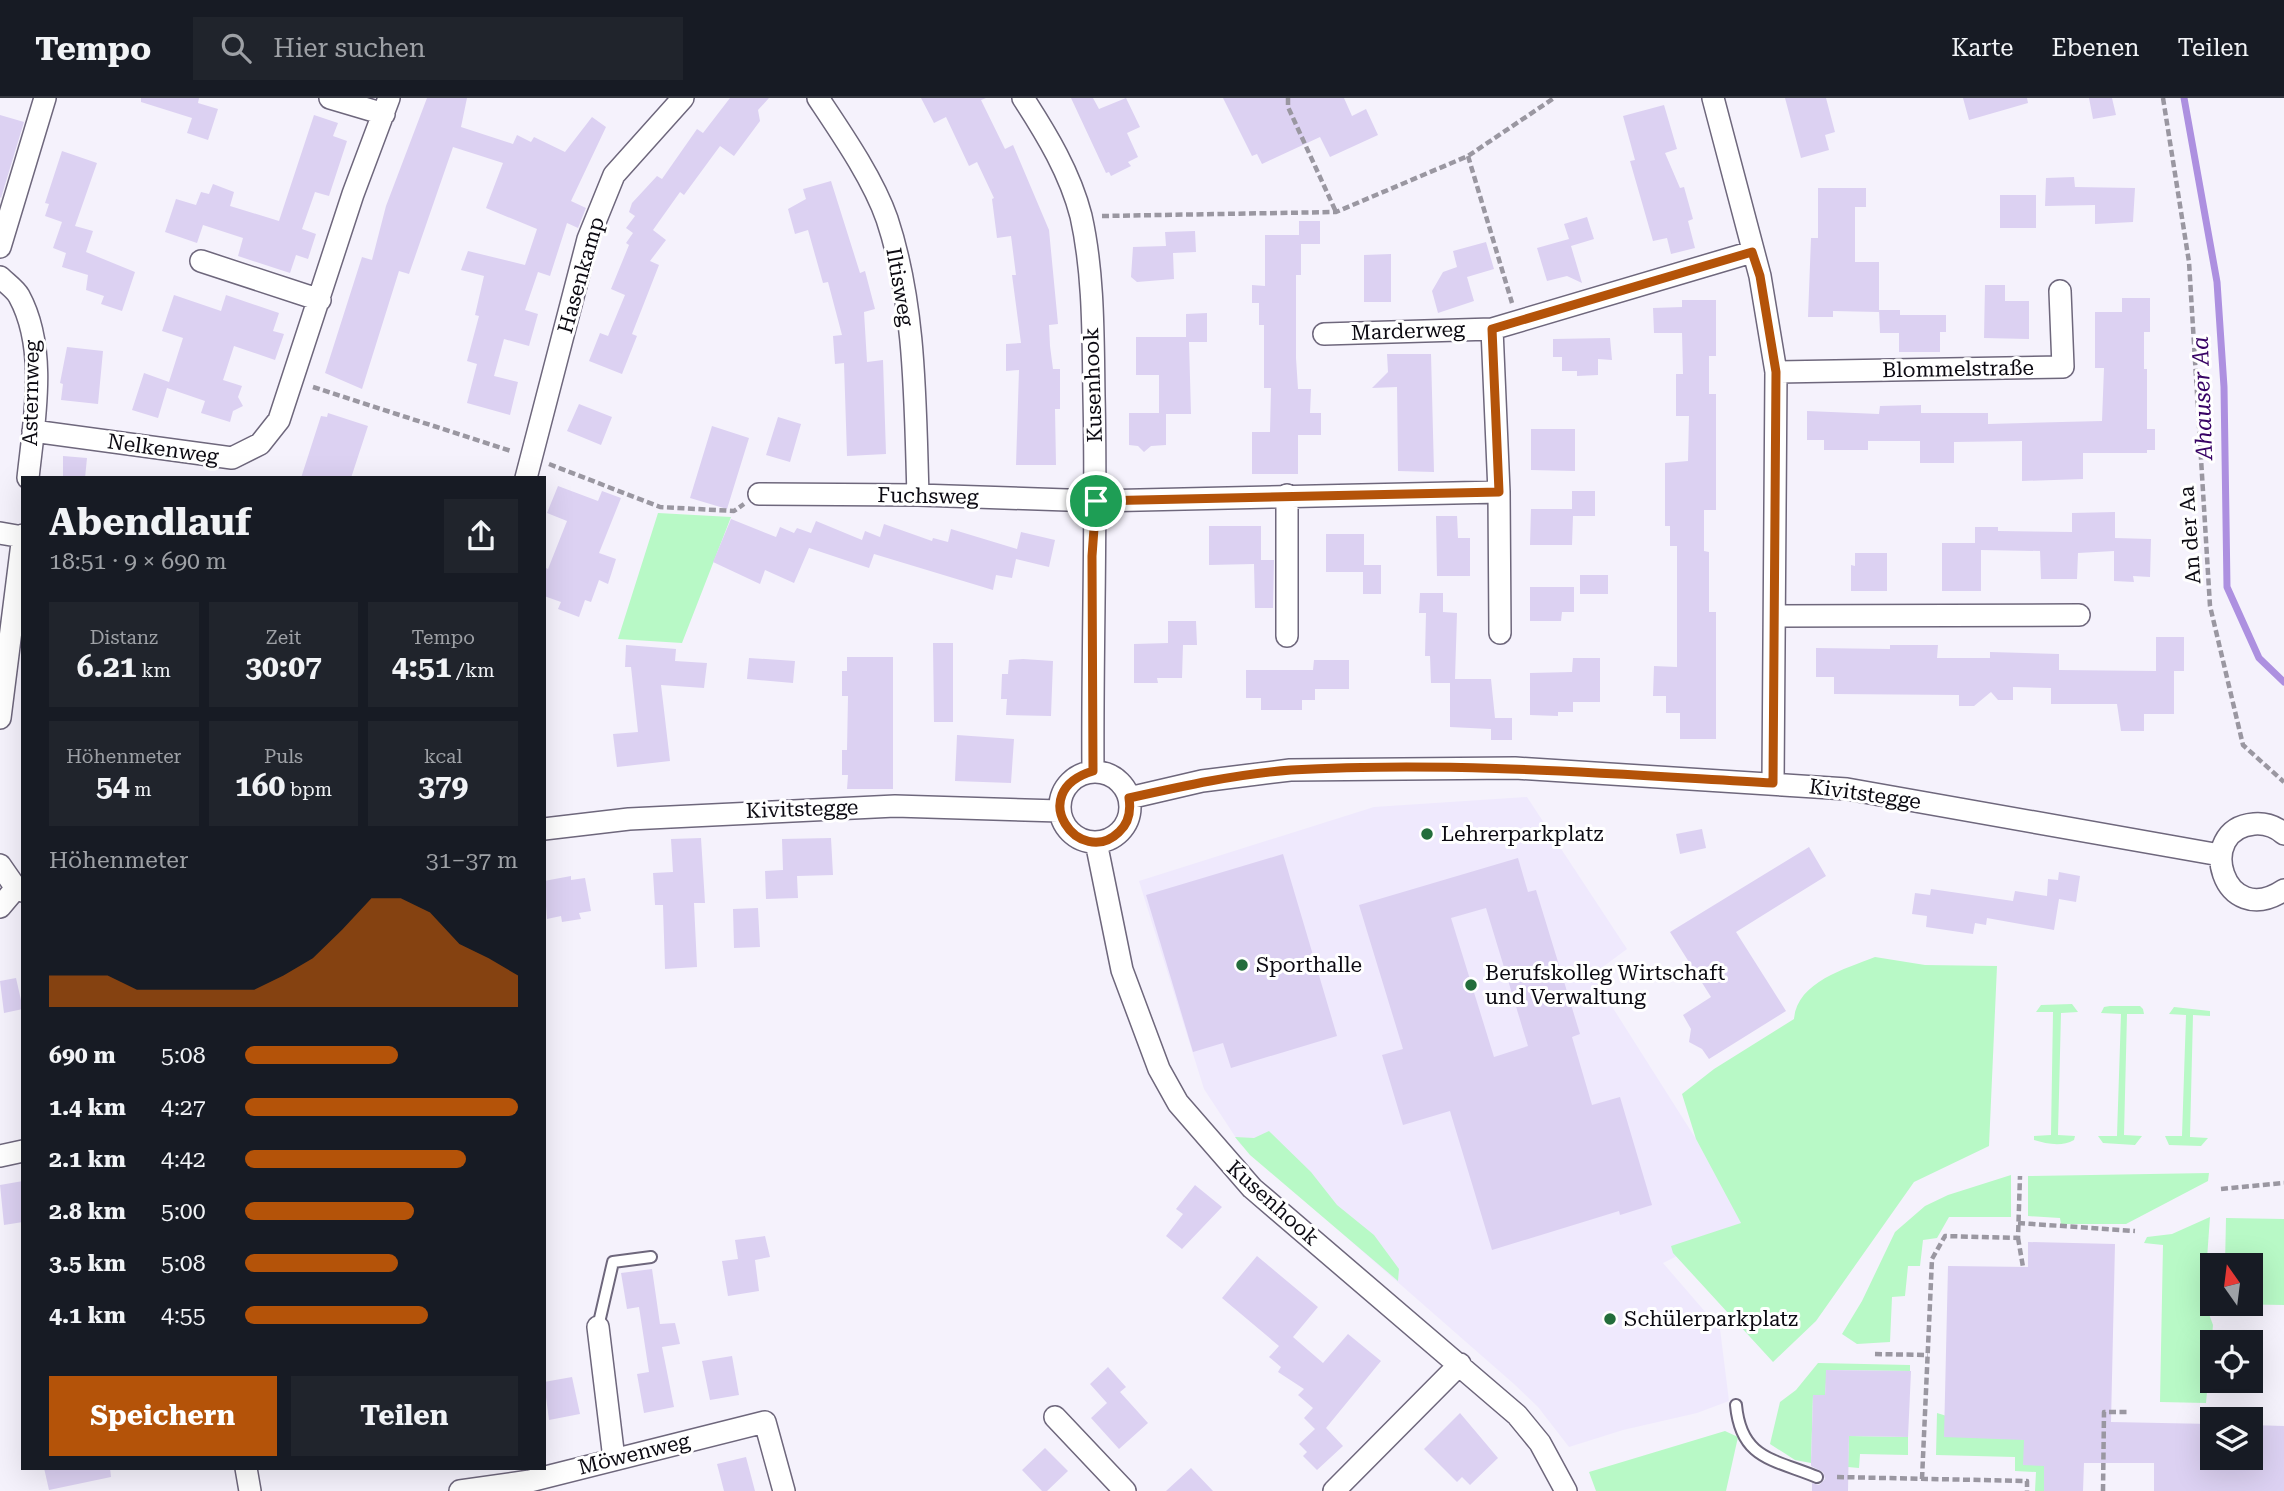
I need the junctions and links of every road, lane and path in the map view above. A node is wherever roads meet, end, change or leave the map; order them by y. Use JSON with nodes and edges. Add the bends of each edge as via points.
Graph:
{"nodes":[{"id":1,"x":46,"y":98,"type":"edge"},
{"id":2,"x":330,"y":98,"type":"edge"},
{"id":3,"x":683,"y":98,"type":"edge"},
{"id":4,"x":818,"y":98,"type":"edge"},
{"id":5,"x":1023,"y":98,"type":"edge"},
{"id":6,"x":1288,"y":98,"type":"edge"},
{"id":7,"x":1554,"y":98,"type":"edge"},
{"id":8,"x":1713,"y":98,"type":"edge"},
{"id":9,"x":2163,"y":98,"type":"edge"},
{"id":10,"x":387,"y":106,"type":"edge"},
{"id":11,"x":1468,"y":156,"type":"junction"},
{"id":12,"x":1336,"y":212,"type":"junction"},
{"id":13,"x":1080,"y":216,"type":"junction"},
{"id":14,"x":0,"y":247,"type":"edge"},
{"id":15,"x":1752,"y":252,"type":"junction"},
{"id":16,"x":201,"y":261,"type":"dead end"},
{"id":17,"x":0,"y":277,"type":"edge"},
{"id":18,"x":2060,"y":291,"type":"dead end"},
{"id":19,"x":320,"y":300,"type":"junction"},
{"id":20,"x":1518,"y":321,"type":"junction"},
{"id":21,"x":1492,"y":329,"type":"junction"},
{"id":22,"x":1324,"y":334,"type":"dead end"},
{"id":23,"x":1776,"y":372,"type":"junction"},
{"id":24,"x":33,"y":431,"type":"junction"},
{"id":25,"x":28,"y":476,"type":"edge"},
{"id":26,"x":527,"y":476,"type":"edge"},
{"id":27,"x":1499,"y":492,"type":"junction"},
{"id":28,"x":759,"y":494,"type":"dead end"},
{"id":29,"x":918,"y":495,"type":"junction"},
{"id":30,"x":1287,"y":495,"type":"junction"},
{"id":31,"x":1096,"y":501,"type":"junction"},
{"id":32,"x":0,"y":533,"type":"edge"},
{"id":33,"x":21,"y":536,"type":"edge"},
{"id":34,"x":21,"y":571,"type":"edge"},
{"id":35,"x":2080,"y":615,"type":"dead end"},
{"id":36,"x":1777,"y":616,"type":"junction"},
{"id":37,"x":1500,"y":632,"type":"dead end"},
{"id":38,"x":1287,"y":636,"type":"dead end"},
{"id":39,"x":16,"y":657,"type":"edge"},
{"id":40,"x":0,"y":718,"type":"edge"},
{"id":41,"x":1093,"y":771,"type":"junction"},
{"id":42,"x":2284,"y":782,"type":"edge"},
{"id":43,"x":1773,"y":783,"type":"junction"},
{"id":44,"x":1129,"y":798,"type":"junction"},
{"id":45,"x":1060,"y":811,"type":"junction"},
{"id":46,"x":2282,"y":826,"type":"edge"},
{"id":47,"x":546,"y":829,"type":"edge"},
{"id":48,"x":1096,"y":842,"type":"junction"},
{"id":49,"x":2220,"y":855,"type":"junction"},
{"id":50,"x":0,"y":865,"type":"edge"},
{"id":51,"x":19,"y":890,"type":"edge"},
{"id":52,"x":2284,"y":890,"type":"edge"},
{"id":53,"x":0,"y":907,"type":"edge"},
{"id":54,"x":21,"y":1151,"type":"edge"},
{"id":55,"x":0,"y":1156,"type":"edge"},
{"id":56,"x":2020,"y":1176,"type":"dead end"},
{"id":57,"x":2284,"y":1184,"type":"edge"},
{"id":58,"x":2221,"y":1188,"type":"dead end"},
{"id":59,"x":2018,"y":1223,"type":"junction"},
{"id":60,"x":2135,"y":1231,"type":"dead end"},
{"id":61,"x":2018,"y":1238,"type":"junction"},
{"id":62,"x":651,"y":1257,"type":"dead end"},
{"id":63,"x":2023,"y":1267,"type":"dead end"},
{"id":64,"x":598,"y":1327,"type":"joint"},
{"id":65,"x":1875,"y":1354,"type":"dead end"},
{"id":66,"x":1928,"y":1355,"type":"junction"},
{"id":67,"x":1460,"y":1364,"type":"junction"},
{"id":68,"x":1737,"y":1405,"type":"dead end"},
{"id":69,"x":2127,"y":1412,"type":"dead end"},
{"id":70,"x":1055,"y":1417,"type":"dead end"},
{"id":71,"x":614,"y":1459,"type":"junction"},
{"id":72,"x":246,"y":1470,"type":"edge"},
{"id":73,"x":1817,"y":1476,"type":"dead end"},
{"id":74,"x":1837,"y":1477,"type":"dead end"},
{"id":75,"x":1922,"y":1479,"type":"junction"},
{"id":76,"x":531,"y":1486,"type":"edge"},
{"id":77,"x":250,"y":1491,"type":"edge"},
{"id":78,"x":460,"y":1491,"type":"edge"},
{"id":79,"x":784,"y":1491,"type":"edge"},
{"id":80,"x":1125,"y":1491,"type":"edge"},
{"id":81,"x":1334,"y":1491,"type":"edge"},
{"id":82,"x":1566,"y":1491,"type":"edge"},
{"id":83,"x":2027,"y":1491,"type":"edge"},
{"id":84,"x":2103,"y":1491,"type":"edge"}],
"edges":[{"from":1,"to":14,"type":"street"},
{"from":2,"to":10,"type":"street","name":"Nelkenweg"},
{"from":3,"to":26,"type":"street","name":"Hasenkamp","via":[[614,174],[588,239]]},
{"from":4,"to":29,"type":"street","name":"Iltisweg","via":[[886,217],[901,275],[915,395]]},
{"from":5,"to":13,"type":"street","name":"Kusenhook","via":[[1064,167]]},
{"from":6,"to":12,"type":"path"},
{"from":7,"to":11,"type":"path"},
{"from":8,"to":15,"type":"street"},
{"from":9,"to":42,"type":"path","name":"An der Aa","via":[[2189,262],[2210,606],[2243,745]]},
{"from":10,"to":19,"type":"street","name":"Nelkenweg"},
{"from":11,"to":12,"type":"path"},
{"from":11,"to":20,"type":"path"},
{"from":12,"to":13,"type":"path"},
{"from":13,"to":31,"type":"street","name":"Kusenhook","via":[[1093,337]]},
{"from":15,"to":20,"type":"street","name":"Marderweg"},
{"from":15,"to":23,"type":"street"},
{"from":16,"to":19,"type":"street"},
{"from":17,"to":24,"type":"street","name":"Asternweg","via":[[18,294],[32,328],[36,365]]},
{"from":18,"to":23,"type":"street","name":"Blommelstraße","via":[[2063,367]]},
{"from":19,"to":24,"type":"street","name":"Nelkenweg","via":[[279,420],[260,444],[232,458]]},
{"from":20,"to":21,"type":"street","name":"Marderweg"},
{"from":21,"to":22,"type":"street","name":"Marderweg"},
{"from":21,"to":27,"type":"street","name":"Marderweg"},
{"from":23,"to":36,"type":"street"},
{"from":24,"to":25,"type":"street","name":"Asternweg"},
{"from":27,"to":30,"type":"street"},
{"from":27,"to":37,"type":"street","name":"Marderweg"},
{"from":28,"to":29,"type":"street","name":"Fuchsweg"},
{"from":29,"to":31,"type":"street","name":"Fuchsweg"},
{"from":30,"to":31,"type":"street"},
{"from":30,"to":38,"type":"street"},
{"from":31,"to":41,"type":"street","name":"Kusenhook"},
{"from":32,"to":33,"type":"street"},
{"from":34,"to":39,"type":"street"},
{"from":35,"to":36,"type":"street"},
{"from":36,"to":43,"type":"street"},
{"from":39,"to":40,"type":"street"},
{"from":41,"to":44,"type":"street","via":[[1116,779]]},
{"from":41,"to":45,"type":"street","via":[[1066,786]]},
{"from":43,"to":44,"type":"street","name":"Kivitstegge","via":[[1516,768],[1290,770],[1202,781]]},
{"from":43,"to":49,"type":"street","name":"Kivitstegge","via":[[1877,793]]},
{"from":44,"to":48,"type":"street","via":[[1128,821],[1121,831]]},
{"from":45,"to":47,"type":"street","name":"Kivitstegge","via":[[895,806],[629,819]]},
{"from":45,"to":48,"type":"street","via":[[1073,834]]},
{"from":46,"to":49,"type":"street","via":[[2242,827],[2226,841]]},
{"from":48,"to":67,"type":"street","name":"Kusenhook","via":[[1122,970],[1159,1069],[1178,1103],[1252,1188]]},
{"from":49,"to":52,"type":"street","via":[[2224,879],[2241,896],[2264,900]]},
{"from":50,"to":51,"type":"street"},
{"from":51,"to":53,"type":"street"},
{"from":54,"to":55,"type":"street"},
{"from":56,"to":59,"type":"path"},
{"from":57,"to":58,"type":"path"},
{"from":59,"to":60,"type":"path"},
{"from":59,"to":61,"type":"path"},
{"from":61,"to":63,"type":"path"},
{"from":61,"to":66,"type":"path","via":[[1945,1236],[1932,1259]]},
{"from":62,"to":64,"type":"lane","via":[[614,1262]]},
{"from":64,"to":71,"type":"street"},
{"from":65,"to":66,"type":"path"},
{"from":66,"to":75,"type":"path"},
{"from":67,"to":81,"type":"street"},
{"from":67,"to":82,"type":"street","name":"Kusenhook","via":[[1517,1415],[1540,1443]]},
{"from":68,"to":73,"type":"lane","via":[[1738,1428],[1755,1452]]},
{"from":69,"to":84,"type":"path","via":[[2104,1412]]},
{"from":70,"to":80,"type":"street"},
{"from":71,"to":76,"type":"street","name":"Möwenweg"},
{"from":71,"to":79,"type":"street","name":"Möwenweg","via":[[765,1422]]},
{"from":72,"to":77,"type":"street"},
{"from":74,"to":75,"type":"path"},
{"from":75,"to":83,"type":"path","via":[[2027,1481]]},
{"from":76,"to":78,"type":"street","name":"Möwenweg"}]}
